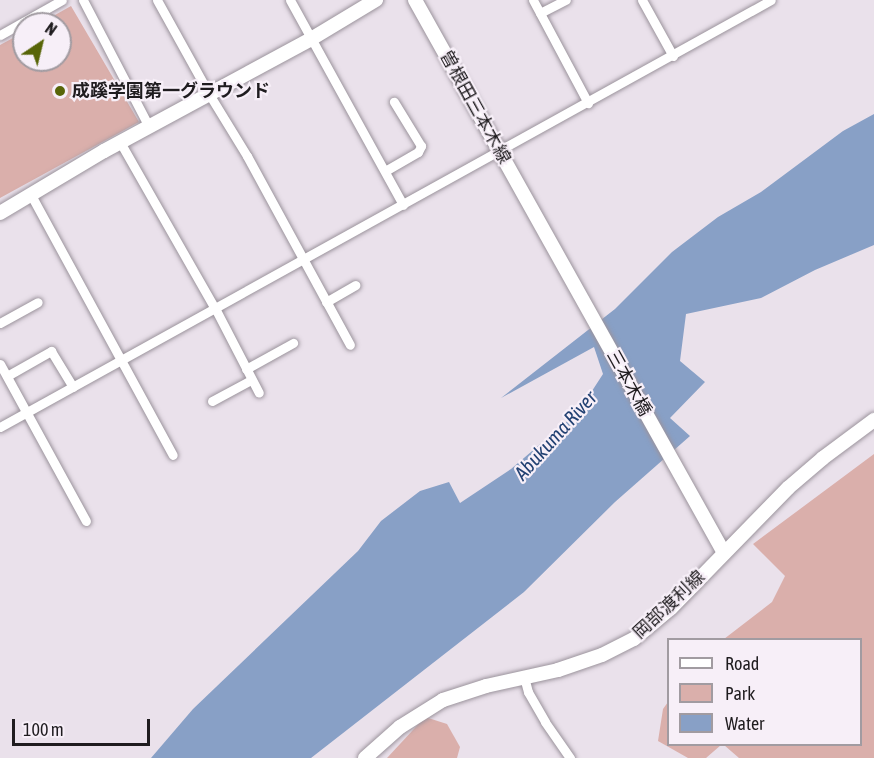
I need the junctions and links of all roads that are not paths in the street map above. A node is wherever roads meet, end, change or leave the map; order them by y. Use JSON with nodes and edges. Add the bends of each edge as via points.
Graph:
{"nodes":[{"id":1,"x":62,"y":0,"type":"edge"},
{"id":2,"x":83,"y":0,"type":"edge"},
{"id":3,"x":157,"y":0,"type":"edge"},
{"id":4,"x":290,"y":0,"type":"edge"},
{"id":5,"x":376,"y":0,"type":"edge"},
{"id":6,"x":415,"y":0,"type":"edge"},
{"id":7,"x":533,"y":0,"type":"edge"},
{"id":8,"x":566,"y":0,"type":"edge"},
{"id":9,"x":642,"y":0,"type":"edge"},
{"id":10,"x":771,"y":0,"type":"edge"},
{"id":11,"x":46,"y":4,"type":"edge"},
{"id":12,"x":540,"y":13,"type":"junction"},
{"id":13,"x":0,"y":35,"type":"edge"},
{"id":14,"x":311,"y":39,"type":"junction"},
{"id":15,"x":673,"y":56,"type":"junction"},
{"id":16,"x":209,"y":94,"type":"junction"},
{"id":17,"x":394,"y":102,"type":"dead end"},
{"id":18,"x":588,"y":103,"type":"junction"},
{"id":19,"x":148,"y":127,"type":"junction"},
{"id":20,"x":120,"y":142,"type":"junction"},
{"id":21,"x":499,"y":151,"type":"junction"},
{"id":22,"x":385,"y":171,"type":"junction"},
{"id":23,"x":31,"y":195,"type":"junction"},
{"id":24,"x":403,"y":205,"type":"junction"},
{"id":25,"x":0,"y":213,"type":"edge"},
{"id":26,"x":535,"y":213,"type":"joint"},
{"id":27,"x":304,"y":261,"type":"junction"},
{"id":28,"x":356,"y":285,"type":"dead end"},
{"id":29,"x":38,"y":302,"type":"dead end"},
{"id":30,"x":326,"y":302,"type":"junction"},
{"id":31,"x":216,"y":310,"type":"junction"},
{"id":32,"x":0,"y":323,"type":"edge"},
{"id":33,"x":293,"y":343,"type":"dead end"},
{"id":34,"x":350,"y":345,"type":"dead end"},
{"id":35,"x":121,"y":361,"type":"junction"},
{"id":36,"x":246,"y":369,"type":"junction"},
{"id":37,"x":3,"y":370,"type":"edge"},
{"id":38,"x":251,"y":380,"type":"junction"},
{"id":39,"x":73,"y":387,"type":"junction"},
{"id":40,"x":259,"y":393,"type":"dead end"},
{"id":41,"x":212,"y":401,"type":"dead end"},
{"id":42,"x":26,"y":413,"type":"junction"},
{"id":43,"x":874,"y":420,"type":"edge"},
{"id":44,"x":0,"y":427,"type":"edge"},
{"id":45,"x":173,"y":455,"type":"dead end"},
{"id":46,"x":86,"y":521,"type":"dead end"},
{"id":47,"x":724,"y":553,"type":"junction"},
{"id":48,"x":524,"y":677,"type":"junction"},
{"id":49,"x":365,"y":758,"type":"edge"},
{"id":50,"x":570,"y":758,"type":"edge"}],
"edges":[{"from":1,"to":11,"type":"street"},
{"from":2,"to":19,"type":"street"},
{"from":3,"to":16,"type":"street"},
{"from":4,"to":14,"type":"street"},
{"from":5,"to":14,"type":"street"},
{"from":6,"to":21,"type":"street","name":"曽根田三本木線"},
{"from":7,"to":12,"type":"street"},
{"from":8,"to":12,"type":"street"},
{"from":9,"to":15,"type":"street"},
{"from":10,"to":15,"type":"street"},
{"from":11,"to":13,"type":"street"},
{"from":12,"to":18,"type":"street"},
{"from":14,"to":16,"type":"street"},
{"from":14,"to":22,"type":"street"},
{"from":15,"to":18,"type":"street"},
{"from":16,"to":19,"type":"street"},
{"from":16,"to":27,"type":"street"},
{"from":17,"to":22,"type":"street","via":[[421,146],[418,152]]},
{"from":18,"to":21,"type":"street"},
{"from":19,"to":20,"type":"street"},
{"from":20,"to":23,"type":"street"},
{"from":20,"to":31,"type":"street"},
{"from":21,"to":24,"type":"street"},
{"from":21,"to":26,"type":"street","name":"曽根田三本木線"},
{"from":22,"to":24,"type":"street"},
{"from":23,"to":25,"type":"street"},
{"from":23,"to":35,"type":"street"},
{"from":24,"to":27,"type":"street"},
{"from":26,"to":47,"type":"street","name":"三本木橋"},
{"from":27,"to":30,"type":"street"},
{"from":27,"to":31,"type":"street"},
{"from":28,"to":30,"type":"street"},
{"from":29,"to":32,"type":"street"},
{"from":30,"to":34,"type":"street"},
{"from":31,"to":35,"type":"street"},
{"from":31,"to":36,"type":"street"},
{"from":33,"to":36,"type":"street"},
{"from":35,"to":39,"type":"street"},
{"from":35,"to":45,"type":"street"},
{"from":36,"to":38,"type":"street"},
{"from":37,"to":39,"type":"street","via":[[51,351]]},
{"from":37,"to":42,"type":"street"},
{"from":38,"to":40,"type":"street"},
{"from":38,"to":41,"type":"street"},
{"from":39,"to":42,"type":"street"},
{"from":42,"to":44,"type":"street"},
{"from":42,"to":46,"type":"street"},
{"from":43,"to":47,"type":"street","name":"岡部渡利線","via":[[800,477]]},
{"from":47,"to":48,"type":"street","name":"岡部渡利線","via":[[671,608],[634,639],[602,655]]},
{"from":48,"to":49,"type":"street","name":"岡部渡利線","via":[[462,693],[422,711]]},
{"from":48,"to":50,"type":"street","via":[[545,722]]}]}
